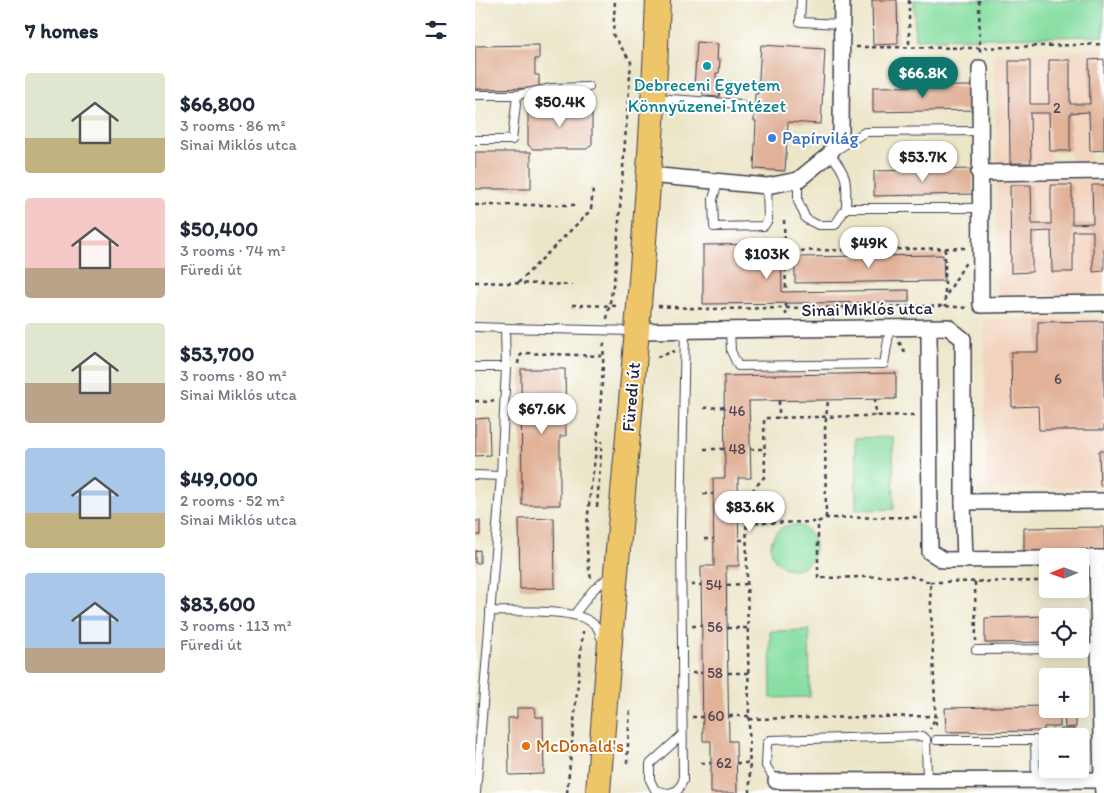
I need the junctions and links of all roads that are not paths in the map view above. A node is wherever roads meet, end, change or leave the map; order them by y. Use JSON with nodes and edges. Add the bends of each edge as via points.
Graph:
{"nodes":[{"id":1,"x":658,"y":0,"type":"edge"},
{"id":2,"x":801,"y":0,"type":"edge"},
{"id":3,"x":842,"y":0,"type":"edge"},
{"id":4,"x":842,"y":24,"type":"junction"},
{"id":5,"x":980,"y":68,"type":"road end"},
{"id":6,"x":589,"y":87,"type":"dead end"},
{"id":7,"x":475,"y":95,"type":"edge"},
{"id":8,"x":517,"y":95,"type":"junction"},
{"id":9,"x":654,"y":98,"type":"junction"},
{"id":10,"x":741,"y":104,"type":"dead end"},
{"id":11,"x":981,"y":131,"type":"junction"},
{"id":12,"x":475,"y":140,"type":"edge"},
{"id":13,"x":830,"y":154,"type":"junction"},
{"id":14,"x":1104,"y":171,"type":"edge"},
{"id":15,"x":979,"y":172,"type":"junction"},
{"id":16,"x":649,"y":175,"type":"junction"},
{"id":17,"x":798,"y":180,"type":"junction"},
{"id":18,"x":718,"y":182,"type":"junction"},
{"id":19,"x":767,"y":186,"type":"junction"},
{"id":20,"x":846,"y":208,"type":"junction"},
{"id":21,"x":979,"y":208,"type":"junction"},
{"id":22,"x":1104,"y":303,"type":"edge"},
{"id":23,"x":475,"y":327,"type":"edge"},
{"id":24,"x":929,"y":327,"type":"junction"},
{"id":25,"x":505,"y":328,"type":"junction"},
{"id":26,"x":890,"y":328,"type":"junction"},
{"id":27,"x":685,"y":330,"type":"junction"},
{"id":28,"x":730,"y":330,"type":"junction"},
{"id":29,"x":636,"y":331,"type":"junction"},
{"id":30,"x":475,"y":367,"type":"edge"},
{"id":31,"x":506,"y":367,"type":"junction"},
{"id":32,"x":475,"y":475,"type":"edge"},
{"id":33,"x":501,"y":476,"type":"junction"},
{"id":34,"x":1104,"y":500,"type":"edge"},
{"id":35,"x":963,"y":502,"type":"junction"},
{"id":36,"x":1101,"y":558,"type":"edge"},
{"id":37,"x":1039,"y":559,"type":"edge"},
{"id":38,"x":965,"y":560,"type":"junction"},
{"id":39,"x":617,"y":570,"type":"junction"},
{"id":40,"x":490,"y":611,"type":"junction"},
{"id":41,"x":574,"y":615,"type":"junction"},
{"id":42,"x":1099,"y":648,"type":"junction"},
{"id":43,"x":1039,"y":649,"type":"edge"},
{"id":44,"x":1089,"y":649,"type":"edge"},
{"id":45,"x":976,"y":650,"type":"dead end"},
{"id":46,"x":607,"y":662,"type":"junction"},
{"id":47,"x":682,"y":735,"type":"junction"},
{"id":48,"x":936,"y":740,"type":"dead end"},
{"id":49,"x":927,"y":780,"type":"junction"},
{"id":50,"x":1036,"y":780,"type":"junction"},
{"id":51,"x":776,"y":781,"type":"joint"},
{"id":52,"x":1103,"y":786,"type":"edge"},
{"id":53,"x":476,"y":793,"type":"edge"},
{"id":54,"x":598,"y":793,"type":"edge"},
{"id":55,"x":668,"y":793,"type":"edge"}],
"edges":[{"from":1,"to":9,"type":"main road","name":"Füredi út"},
{"from":2,"to":4,"type":"lane","via":[[800,22]]},
{"from":3,"to":4,"type":"street"},
{"from":4,"to":13,"type":"street","via":[[841,132]]},
{"from":5,"to":11,"type":"street"},
{"from":6,"to":8,"type":"lane","via":[[552,88]]},
{"from":7,"to":8,"type":"lane"},
{"from":8,"to":12,"type":"lane","via":[[512,140]]},
{"from":9,"to":10,"type":"lane"},
{"from":9,"to":16,"type":"main road","name":"Füredi út"},
{"from":11,"to":13,"type":"lane","via":[[865,132]]},
{"from":11,"to":15,"type":"street"},
{"from":13,"to":17,"type":"street"},
{"from":13,"to":20,"type":"lane","via":[[843,169],[847,183]]},
{"from":14,"to":15,"type":"street"},
{"from":15,"to":21,"type":"street"},
{"from":16,"to":18,"type":"street"},
{"from":16,"to":29,"type":"main road","name":"Füredi út"},
{"from":17,"to":19,"type":"street"},
{"from":17,"to":20,"type":"lane","via":[[798,200],[806,219],[818,225],[835,225]]},
{"from":18,"to":19,"type":"street"},
{"from":18,"to":19,"type":"lane","via":[[713,199],[714,227],[764,226],[768,220]]},
{"from":20,"to":21,"type":"lane"},
{"from":21,"to":22,"type":"street","via":[[978,306]]},
{"from":23,"to":25,"type":"lane"},
{"from":24,"to":26,"type":"street","name":"Sinai Miklós utca"},
{"from":24,"to":35,"type":"street","name":"Sinai Miklós utca","via":[[948,327],[963,339]]},
{"from":24,"to":38,"type":"street","via":[[930,552],[943,560]]},
{"from":25,"to":29,"type":"lane"},
{"from":25,"to":31,"type":"lane"},
{"from":26,"to":28,"type":"street","name":"Sinai Miklós utca"},
{"from":26,"to":28,"type":"lane","via":[[884,364],[738,366],[731,352]]},
{"from":27,"to":28,"type":"street","name":"Sinai Miklós utca"},
{"from":27,"to":29,"type":"street","name":"Sinai Miklós utca"},
{"from":27,"to":47,"type":"lane","via":[[681,524]]},
{"from":29,"to":39,"type":"main road","name":"Füredi út"},
{"from":30,"to":31,"type":"lane"},
{"from":31,"to":33,"type":"lane"},
{"from":32,"to":33,"type":"lane"},
{"from":33,"to":40,"type":"lane"},
{"from":34,"to":35,"type":"street"},
{"from":35,"to":38,"type":"street","name":"Sinai Miklós utca"},
{"from":36,"to":42,"type":"street"},
{"from":37,"to":38,"type":"street"},
{"from":39,"to":41,"type":"lane","via":[[593,590]]},
{"from":39,"to":46,"type":"main road","name":"Füredi út"},
{"from":40,"to":41,"type":"lane"},
{"from":40,"to":53,"type":"lane"},
{"from":41,"to":46,"type":"lane","via":[[590,621],[599,629]]},
{"from":42,"to":44,"type":"lane"},
{"from":42,"to":52,"type":"street"},
{"from":43,"to":45,"type":"lane"},
{"from":46,"to":54,"type":"main road","name":"Füredi út"},
{"from":47,"to":55,"type":"lane","via":[[683,781],[678,790]]},
{"from":47,"to":55,"type":"lane","via":[[650,764],[650,780],[655,790]]},
{"from":48,"to":50,"type":"lane","via":[[1035,740]]},
{"from":49,"to":50,"type":"street"},
{"from":49,"to":51,"type":"street"},
{"from":49,"to":51,"type":"lane","via":[[926,739],[922,736],[770,740],[766,766]]},
{"from":50,"to":52,"type":"street"}]}
